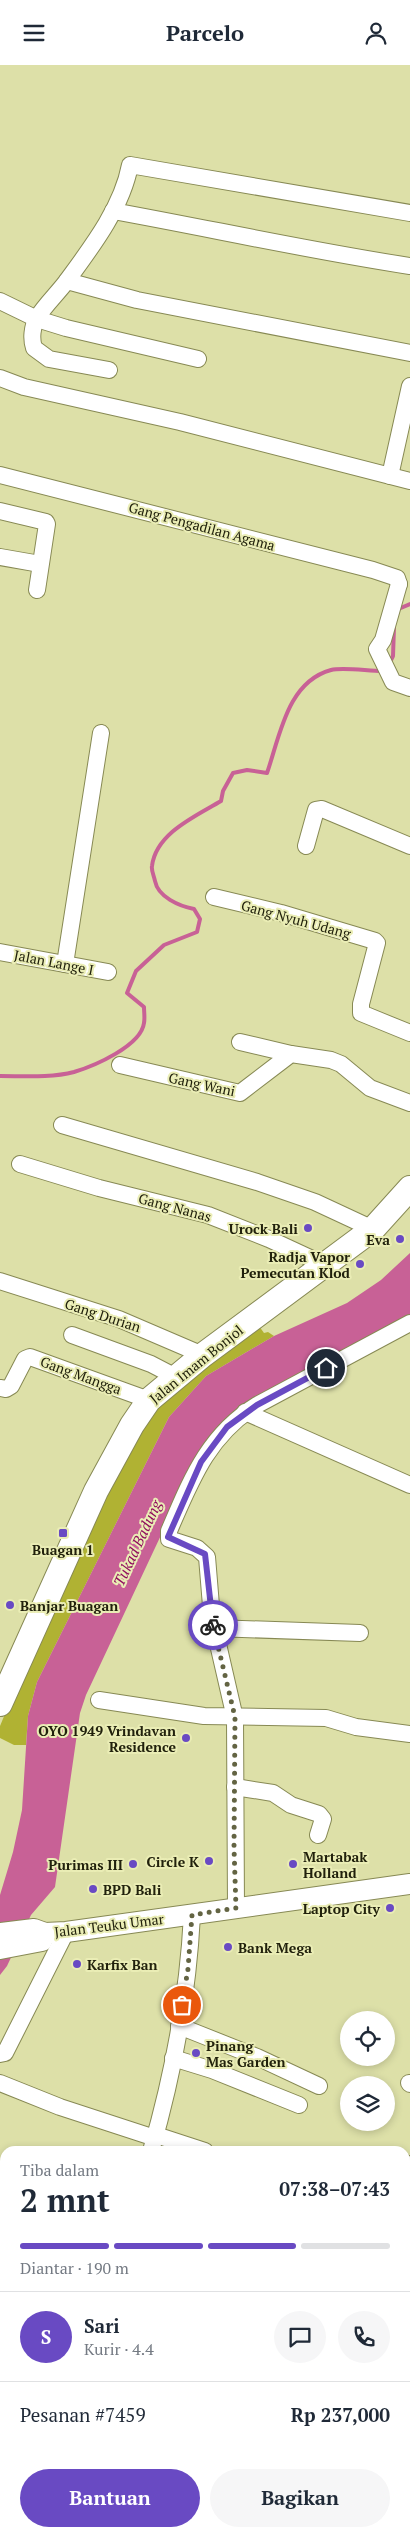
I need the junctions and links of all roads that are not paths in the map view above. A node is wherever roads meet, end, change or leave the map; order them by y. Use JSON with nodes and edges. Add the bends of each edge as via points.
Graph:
{"nodes":[{"id":1,"x":113,"y":211,"type":"junction"},
{"id":2,"x":410,"y":213,"type":"edge"},
{"id":3,"x":410,"y":266,"type":"edge"},
{"id":4,"x":67,"y":281,"type":"junction"},
{"id":5,"x":0,"y":301,"type":"edge"},
{"id":6,"x":37,"y":319,"type":"junction"},
{"id":7,"x":410,"y":353,"type":"edge"},
{"id":8,"x":198,"y":359,"type":"dead end"},
{"id":9,"x":109,"y":369,"type":"dead end"},
{"id":10,"x":0,"y":378,"type":"edge"},
{"id":11,"x":410,"y":386,"type":"edge"},
{"id":12,"x":0,"y":475,"type":"edge"},
{"id":13,"x":390,"y":476,"type":"junction"},
{"id":14,"x":410,"y":481,"type":"edge"},
{"id":15,"x":0,"y":511,"type":"edge"},
{"id":16,"x":0,"y":557,"type":"edge"},
{"id":17,"x":40,"y":565,"type":"junction"},
{"id":18,"x":404,"y":584,"type":"edge"},
{"id":19,"x":37,"y":590,"type":"dead end"},
{"id":20,"x":410,"y":688,"type":"edge"},
{"id":21,"x":101,"y":733,"type":"dead end"},
{"id":22,"x":306,"y":845,"type":"dead end"},
{"id":23,"x":410,"y":846,"type":"edge"},
{"id":24,"x":214,"y":897,"type":"dead end"},
{"id":25,"x":0,"y":952,"type":"edge"},
{"id":26,"x":65,"y":964,"type":"junction"},
{"id":27,"x":108,"y":972,"type":"dead end"},
{"id":28,"x":410,"y":1033,"type":"edge"},
{"id":29,"x":240,"y":1042,"type":"dead end"},
{"id":30,"x":291,"y":1054,"type":"junction"},
{"id":31,"x":120,"y":1065,"type":"dead end"},
{"id":32,"x":410,"y":1103,"type":"edge"},
{"id":33,"x":62,"y":1125,"type":"dead end"},
{"id":34,"x":20,"y":1164,"type":"dead end"},
{"id":35,"x":410,"y":1189,"type":"edge"},
{"id":36,"x":373,"y":1229,"type":"junction"},
{"id":37,"x":325,"y":1265,"type":"junction"},
{"id":38,"x":0,"y":1281,"type":"edge"},
{"id":39,"x":410,"y":1323,"type":"edge"},
{"id":40,"x":72,"y":1335,"type":"dead end"},
{"id":41,"x":203,"y":1355,"type":"junction"},
{"id":42,"x":176,"y":1377,"type":"junction"},
{"id":43,"x":0,"y":1388,"type":"edge"},
{"id":44,"x":149,"y":1400,"type":"junction"},
{"id":45,"x":244,"y":1412,"type":"junction"},
{"id":46,"x":410,"y":1485,"type":"edge"},
{"id":47,"x":214,"y":1628,"type":"junction"},
{"id":48,"x":360,"y":1633,"type":"dead end"},
{"id":49,"x":99,"y":1700,"type":"dead end"},
{"id":50,"x":0,"y":1704,"type":"edge"},
{"id":51,"x":235,"y":1717,"type":"junction"},
{"id":52,"x":410,"y":1734,"type":"edge"},
{"id":53,"x":235,"y":1787,"type":"junction"},
{"id":54,"x":318,"y":1835,"type":"dead end"},
{"id":55,"x":410,"y":1884,"type":"edge"},
{"id":56,"x":236,"y":1908,"type":"junction"},
{"id":57,"x":192,"y":1915,"type":"junction"},
{"id":58,"x":66,"y":1932,"type":"junction"},
{"id":59,"x":0,"y":1933,"type":"edge"},
{"id":60,"x":35,"y":1935,"type":"junction"},
{"id":61,"x":0,"y":1949,"type":"edge"},
{"id":62,"x":179,"y":2026,"type":"junction"},
{"id":63,"x":0,"y":2053,"type":"edge"},
{"id":64,"x":173,"y":2058,"type":"junction"},
{"id":65,"x":0,"y":2083,"type":"edge"},
{"id":66,"x":319,"y":2087,"type":"dead end"},
{"id":67,"x":299,"y":2105,"type":"dead end"},
{"id":68,"x":154,"y":2141,"type":"edge"},
{"id":69,"x":180,"y":2146,"type":"edge"}],
"edges":[{"from":1,"to":2,"type":"street","via":[[123,192],[130,165]]},
{"from":1,"to":3,"type":"street"},
{"from":1,"to":4,"type":"street"},
{"from":4,"to":6,"type":"street"},
{"from":4,"to":7,"type":"street","via":[[137,300]]},
{"from":5,"to":6,"type":"street"},
{"from":6,"to":8,"type":"street"},
{"from":6,"to":9,"type":"street","via":[[32,342],[41,354],[49,359]]},
{"from":10,"to":13,"type":"street","via":[[24,387],[180,422]]},
{"from":11,"to":13,"type":"street"},
{"from":12,"to":18,"type":"street","name":"Gang Pengadilan Agama","via":[[373,570],[397,578]]},
{"from":13,"to":14,"type":"street"},
{"from":15,"to":17,"type":"street","via":[[46,522]]},
{"from":16,"to":17,"type":"street"},
{"from":17,"to":19,"type":"street"},
{"from":18,"to":20,"type":"street","via":[[377,649],[393,682]]},
{"from":21,"to":26,"type":"street"},
{"from":22,"to":23,"type":"street","via":[[316,810],[322,809]]},
{"from":24,"to":28,"type":"street","name":"Gang Nyuh Udang","via":[[373,940],[377,943],[361,1013]]},
{"from":25,"to":26,"type":"street","name":"Jalan Lange I"},
{"from":26,"to":27,"type":"street","name":"Jalan Lange I"},
{"from":29,"to":30,"type":"street"},
{"from":30,"to":31,"type":"street","name":"Gang Wani","via":[[240,1093]]},
{"from":30,"to":32,"type":"street","via":[[342,1064],[370,1088]]},
{"from":33,"to":36,"type":"street","via":[[257,1182],[315,1202]]},
{"from":34,"to":37,"type":"street","name":"Gang Nanas","via":[[208,1215]]},
{"from":35,"to":36,"type":"highway","name":"Jalan Imam Bonjol"},
{"from":36,"to":37,"type":"highway","name":"Jalan Imam Bonjol"},
{"from":37,"to":41,"type":"highway","name":"Jalan Imam Bonjol"},
{"from":38,"to":41,"type":"street","name":"Gang Durian","via":[[119,1319]]},
{"from":39,"to":45,"type":"street"},
{"from":40,"to":42,"type":"street","via":[[151,1364]]},
{"from":41,"to":42,"type":"highway","name":"Jalan Imam Bonjol"},
{"from":42,"to":44,"type":"highway","name":"Jalan Imam Bonjol"},
{"from":43,"to":44,"type":"street","name":"Gang Mangga","via":[[11,1386],[25,1359],[30,1357]]},
{"from":44,"to":50,"type":"highway","name":"Jalan Imam Bonjol","via":[[96,1491]]},
{"from":45,"to":46,"type":"street"},
{"from":45,"to":47,"type":"street","via":[[227,1427],[201,1462],[168,1535],[169,1539],[205,1554]]},
{"from":47,"to":48,"type":"street"},
{"from":47,"to":51,"type":"street"},
{"from":49,"to":51,"type":"street","via":[[204,1716]]},
{"from":51,"to":52,"type":"street","via":[[326,1718],[356,1727]]},
{"from":51,"to":53,"type":"street"},
{"from":53,"to":54,"type":"street","via":[[273,1793],[291,1805],[320,1814],[323,1819]]},
{"from":53,"to":56,"type":"street"},
{"from":55,"to":56,"type":"main road","name":"Jalan Teuku Umar"},
{"from":56,"to":57,"type":"main road","name":"Jalan Teuku Umar"},
{"from":57,"to":58,"type":"main road","name":"Jalan Teuku Umar"},
{"from":57,"to":62,"type":"street"},
{"from":58,"to":60,"type":"main road","name":"Jalan Teuku Umar"},
{"from":58,"to":63,"type":"street","via":[[4,2053]]},
{"from":59,"to":60,"type":"main road","name":"Jalan Teuku Umar"},
{"from":60,"to":61,"type":"main road","name":"Jalan Teuku Umar"},
{"from":62,"to":64,"type":"street"},
{"from":62,"to":66,"type":"street","via":[[257,2057]]},
{"from":64,"to":67,"type":"street"},
{"from":64,"to":68,"type":"street"},
{"from":65,"to":68,"type":"street"},
{"from":68,"to":69,"type":"street"}]}
